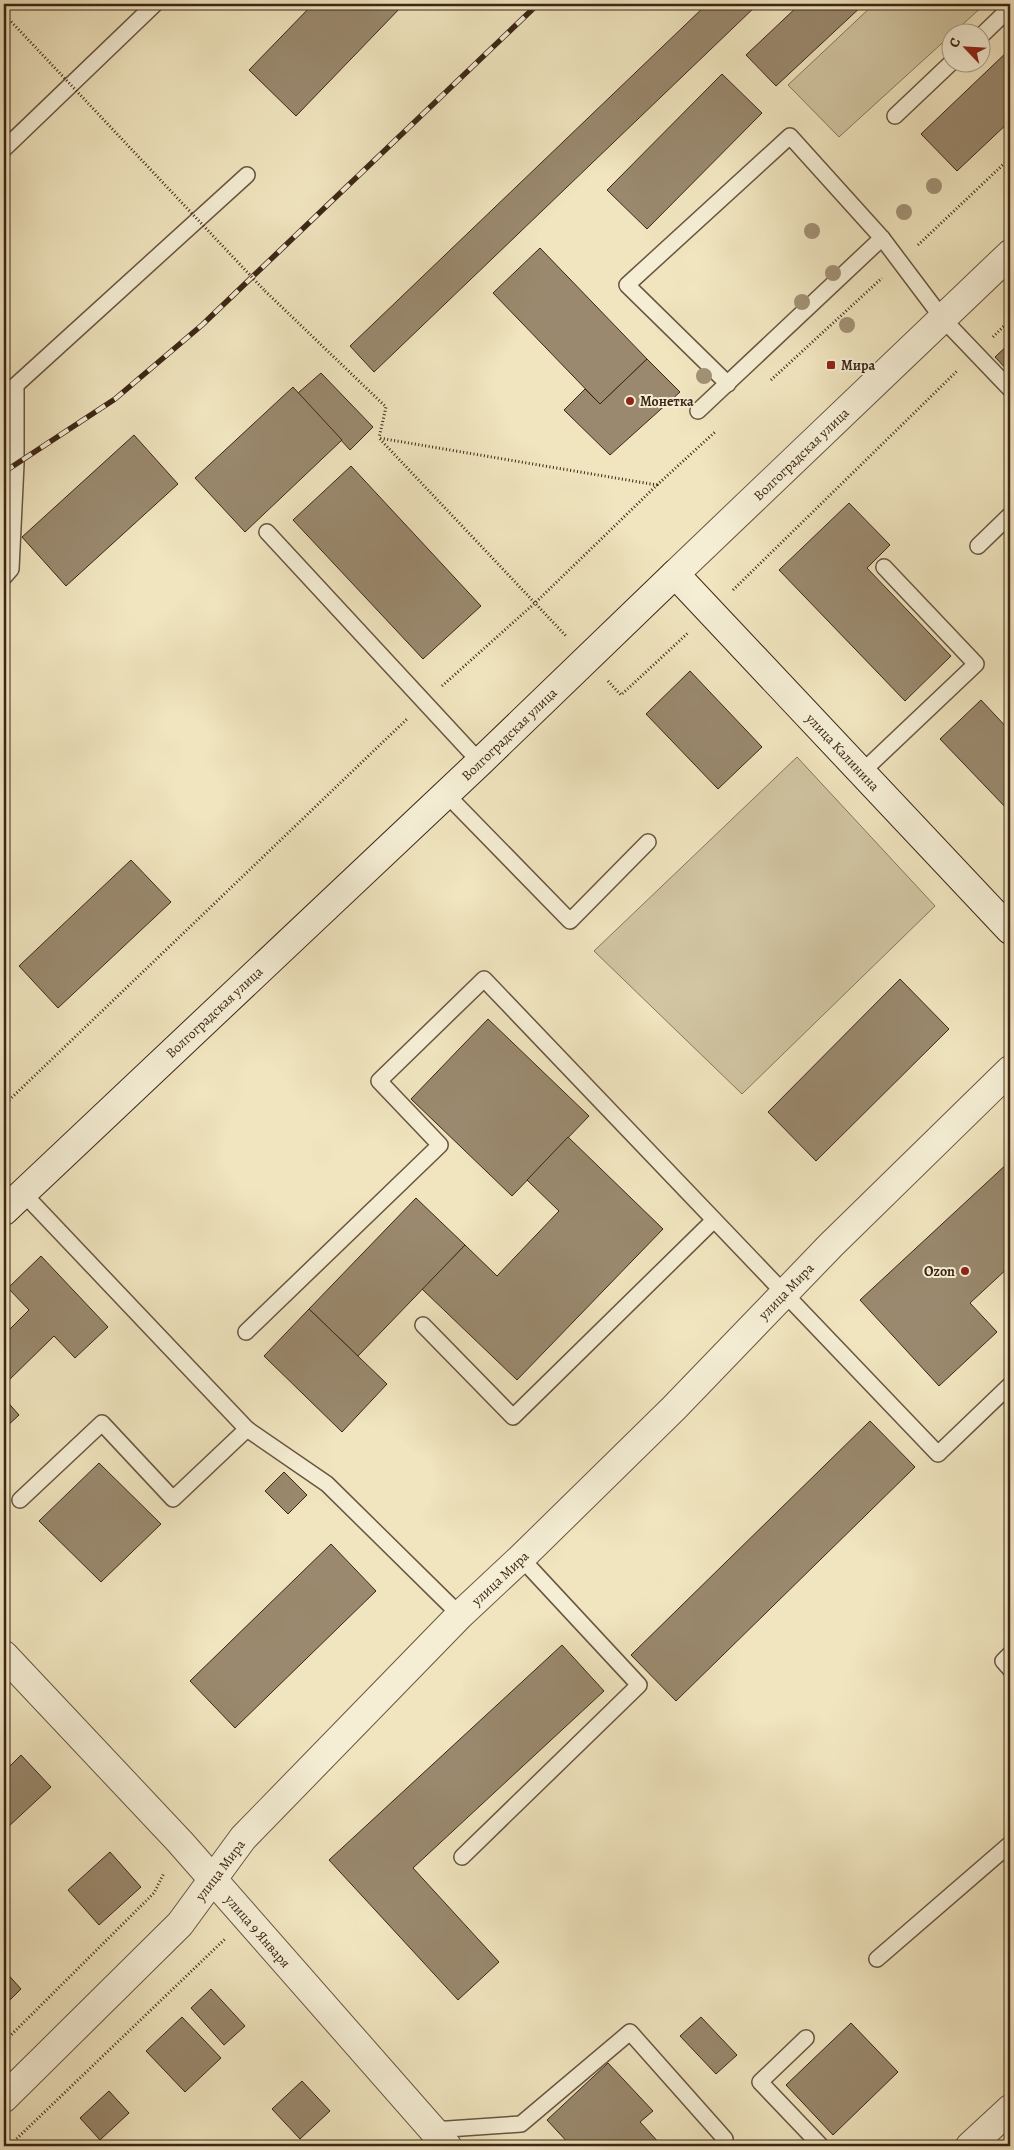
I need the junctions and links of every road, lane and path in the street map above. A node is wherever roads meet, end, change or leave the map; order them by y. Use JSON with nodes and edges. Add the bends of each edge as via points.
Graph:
{"nodes":[{"id":1,"x":155,"y":4,"type":"edge"},
{"id":2,"x":1010,"y":8,"type":"edge"},
{"id":3,"x":4,"y":14,"type":"edge"},
{"id":4,"x":992,"y":25,"type":"edge"},
{"id":5,"x":942,"y":71,"type":"edge"},
{"id":6,"x":895,"y":116,"type":"dead end"},
{"id":7,"x":4,"y":149,"type":"edge"},
{"id":8,"x":1010,"y":158,"type":"edge"},
{"id":9,"x":247,"y":175,"type":"dead end"},
{"id":10,"x":882,"y":238,"type":"junction"},
{"id":11,"x":1010,"y":254,"type":"edge"},
{"id":12,"x":900,"y":261,"type":"junction"},
{"id":13,"x":943,"y":319,"type":"junction"},
{"id":14,"x":1010,"y":320,"type":"edge"},
{"id":15,"x":975,"y":353,"type":"junction"},
{"id":16,"x":728,"y":384,"type":"junction"},
{"id":17,"x":764,"y":386,"type":"dead end"},
{"id":18,"x":1010,"y":389,"type":"edge"},
{"id":19,"x":698,"y":411,"type":"dead end"},
{"id":20,"x":722,"y":426,"type":"dead end"},
{"id":21,"x":379,"y":438,"type":"junction"},
{"id":22,"x":658,"y":485,"type":"junction"},
{"id":23,"x":1010,"y":515,"type":"edge"},
{"id":24,"x":267,"y":532,"type":"dead end"},
{"id":25,"x":978,"y":546,"type":"dead end"},
{"id":26,"x":884,"y":567,"type":"dead end"},
{"id":27,"x":675,"y":574,"type":"junction"},
{"id":28,"x":4,"y":577,"type":"edge"},
{"id":29,"x":535,"y":603,"type":"junction"},
{"id":30,"x":710,"y":612,"type":"junction"},
{"id":31,"x":588,"y":659,"type":"junction"},
{"id":32,"x":425,"y":701,"type":"junction"},
{"id":33,"x":480,"y":762,"type":"junction"},
{"id":34,"x":862,"y":772,"type":"junction"},
{"id":35,"x":446,"y":794,"type":"junction"},
{"id":36,"x":648,"y":842,"type":"dead end"},
{"id":37,"x":1010,"y":930,"type":"edge"},
{"id":38,"x":1010,"y":1070,"type":"edge"},
{"id":39,"x":4,"y":1105,"type":"edge"},
{"id":40,"x":13,"y":1202,"type":"edge"},
{"id":41,"x":714,"y":1220,"type":"junction"},
{"id":42,"x":784,"y":1293,"type":"junction"},
{"id":43,"x":422,"y":1325,"type":"dead end"},
{"id":44,"x":246,"y":1332,"type":"dead end"},
{"id":45,"x":1010,"y":1385,"type":"edge"},
{"id":46,"x":247,"y":1429,"type":"junction"},
{"id":47,"x":20,"y":1500,"type":"dead end"},
{"id":48,"x":521,"y":1558,"type":"junction"},
{"id":49,"x":460,"y":1615,"type":"junction"},
{"id":50,"x":4,"y":1654,"type":"edge"},
{"id":51,"x":1010,"y":1654,"type":"edge"},
{"id":52,"x":1010,"y":1669,"type":"edge"},
{"id":53,"x":180,"y":1842,"type":"junction"},
{"id":54,"x":1010,"y":1844,"type":"edge"},
{"id":55,"x":462,"y":1857,"type":"dead end"},
{"id":56,"x":213,"y":1880,"type":"junction"},
{"id":57,"x":248,"y":1918,"type":"junction"},
{"id":58,"x":878,"y":1959,"type":"dead end"},
{"id":59,"x":806,"y":2038,"type":"dead end"},
{"id":60,"x":4,"y":2042,"type":"edge"},
{"id":61,"x":4,"y":2098,"type":"edge"},
{"id":62,"x":1010,"y":2109,"type":"edge"},
{"id":63,"x":440,"y":2138,"type":"edge"},
{"id":64,"x":725,"y":2139,"type":"dead end"},
{"id":65,"x":9,"y":2146,"type":"edge"},
{"id":66,"x":821,"y":2146,"type":"edge"},
{"id":67,"x":970,"y":2146,"type":"edge"}],
"edges":[{"from":1,"to":7,"type":"lane"},
{"from":2,"to":4,"type":"lane"},
{"from":3,"to":21,"type":"path","bridge":true,"via":[[265,291],[386,407]]},
{"from":5,"to":6,"type":"lane"},
{"from":8,"to":12,"type":"path"},
{"from":9,"to":28,"type":"lane","via":[[16,385],[16,464],[10,569]]},
{"from":10,"to":12,"type":"lane"},
{"from":10,"to":16,"type":"lane"},
{"from":10,"to":16,"type":"lane","via":[[790,136],[627,285]]},
{"from":11,"to":13,"type":"street","name":"Волгоградская улица"},
{"from":12,"to":13,"type":"lane"},
{"from":12,"to":17,"type":"path"},
{"from":13,"to":15,"type":"lane"},
{"from":13,"to":27,"type":"street","name":"Волгоградская улица"},
{"from":14,"to":15,"type":"path"},
{"from":15,"to":18,"type":"lane"},
{"from":15,"to":30,"type":"path"},
{"from":16,"to":19,"type":"lane"},
{"from":20,"to":22,"type":"path"},
{"from":21,"to":22,"type":"path"},
{"from":21,"to":29,"type":"path"},
{"from":22,"to":29,"type":"path"},
{"from":23,"to":25,"type":"lane"},
{"from":24,"to":32,"type":"lane"},
{"from":26,"to":34,"type":"lane","via":[[976,664]]},
{"from":27,"to":30,"type":"street","name":"улица Калинина"},
{"from":27,"to":31,"type":"street","name":"Волгоградская улица"},
{"from":29,"to":31,"type":"path"},
{"from":29,"to":32,"type":"path"},
{"from":30,"to":31,"type":"path","via":[[621,695]]},
{"from":30,"to":34,"type":"street","name":"улица Калинина"},
{"from":31,"to":33,"type":"street","name":"Волгоградская улица"},
{"from":32,"to":33,"type":"lane"},
{"from":32,"to":39,"type":"path"},
{"from":33,"to":35,"type":"street","name":"Волгоградская улица"},
{"from":34,"to":37,"type":"street","name":"улица Калинина"},
{"from":35,"to":36,"type":"lane","via":[[570,921]]},
{"from":35,"to":40,"type":"street","name":"Волгоградская улица"},
{"from":38,"to":42,"type":"street","name":"улица Мира"},
{"from":40,"to":46,"type":"lane"},
{"from":41,"to":42,"type":"lane"},
{"from":41,"to":43,"type":"lane","via":[[513,1417]]},
{"from":41,"to":44,"type":"lane","via":[[484,980],[378,1081],[440,1145]]},
{"from":42,"to":45,"type":"lane","via":[[938,1454]]},
{"from":42,"to":48,"type":"street","name":"улица Мира","via":[[674,1408]]},
{"from":46,"to":47,"type":"lane","via":[[173,1499],[102,1423]]},
{"from":46,"to":49,"type":"lane","via":[[327,1484]]},
{"from":48,"to":49,"type":"street","name":"улица Мира"},
{"from":48,"to":55,"type":"lane","via":[[639,1684]]},
{"from":49,"to":56,"type":"street","name":"улица Мира","via":[[243,1838]]},
{"from":50,"to":53,"type":"street","name":"улица 9 Января"},
{"from":51,"to":52,"type":"lane","via":[[1003,1661]]},
{"from":53,"to":56,"type":"street","name":"улица 9 Января"},
{"from":53,"to":60,"type":"path","via":[[154,1892]]},
{"from":54,"to":58,"type":"lane"},
{"from":56,"to":57,"type":"street","name":"улица 9 Января"},
{"from":56,"to":61,"type":"street","name":"улица Мира","via":[[180,1924]]},
{"from":57,"to":63,"type":"street","name":"улица 9 Января"},
{"from":57,"to":65,"type":"path"},
{"from":59,"to":66,"type":"lane","via":[[760,2082]]},
{"from":62,"to":67,"type":"street"},
{"from":63,"to":64,"type":"lane","via":[[522,2124],[630,2032]]}]}
